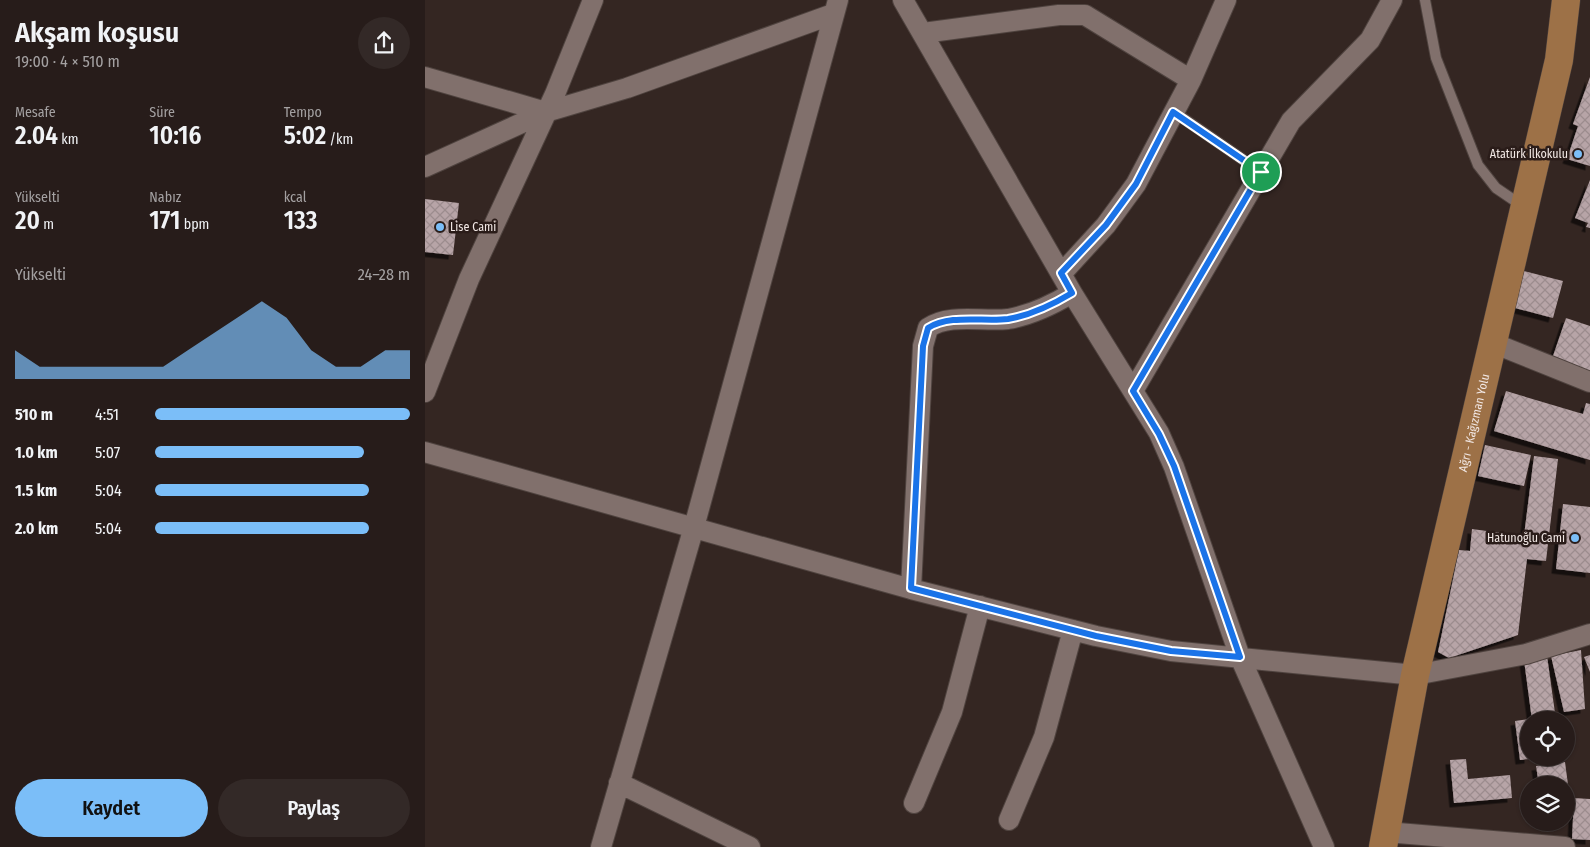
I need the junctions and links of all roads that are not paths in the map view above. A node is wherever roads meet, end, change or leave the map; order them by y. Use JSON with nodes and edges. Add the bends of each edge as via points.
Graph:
{"nodes":[{"id":1,"x":593,"y":0,"type":"edge"},
{"id":2,"x":903,"y":0,"type":"edge"},
{"id":3,"x":1226,"y":0,"type":"edge"},
{"id":4,"x":1392,"y":0,"type":"edge"},
{"id":5,"x":1425,"y":0,"type":"edge"},
{"id":6,"x":1566,"y":0,"type":"edge"},
{"id":7,"x":836,"y":7,"type":"edge"},
{"id":8,"x":1085,"y":8,"type":"edge"},
{"id":9,"x":923,"y":33,"type":"junction"},
{"id":10,"x":425,"y":77,"type":"edge"},
{"id":11,"x":1191,"y":80,"type":"junction"},
{"id":12,"x":546,"y":112,"type":"junction"},
{"id":13,"x":1173,"y":112,"type":"junction"},
{"id":14,"x":425,"y":167,"type":"edge"},
{"id":15,"x":1261,"y":172,"type":"junction"},
{"id":16,"x":1525,"y":207,"type":"junction"},
{"id":17,"x":1061,"y":273,"type":"junction"},
{"id":18,"x":1072,"y":293,"type":"junction"},
{"id":19,"x":1493,"y":343,"type":"junction"},
{"id":20,"x":1590,"y":382,"type":"edge"},
{"id":21,"x":1133,"y":391,"type":"junction"},
{"id":22,"x":425,"y":392,"type":"edge"},
{"id":23,"x":425,"y":452,"type":"edge"},
{"id":24,"x":694,"y":527,"type":"junction"},
{"id":25,"x":911,"y":588,"type":"junction"},
{"id":26,"x":980,"y":606,"type":"junction"},
{"id":27,"x":1073,"y":630,"type":"junction"},
{"id":28,"x":1590,"y":634,"type":"edge"},
{"id":29,"x":1240,"y":657,"type":"junction"},
{"id":30,"x":1415,"y":676,"type":"junction"},
{"id":31,"x":619,"y":783,"type":"junction"},
{"id":32,"x":914,"y":803,"type":"dead end"},
{"id":33,"x":1009,"y":820,"type":"dead end"},
{"id":34,"x":1384,"y":839,"type":"edge"},
{"id":35,"x":601,"y":847,"type":"edge"},
{"id":36,"x":749,"y":847,"type":"edge"},
{"id":37,"x":1324,"y":847,"type":"edge"},
{"id":38,"x":1565,"y":847,"type":"edge"}],
"edges":[{"from":1,"to":12,"type":"street"},
{"from":2,"to":9,"type":"street"},
{"from":3,"to":11,"type":"street"},
{"from":4,"to":15,"type":"street","via":[[1370,40],[1291,121]]},
{"from":5,"to":16,"type":"lane","via":[[1436,58],[1478,165],[1496,188]]},
{"from":6,"to":16,"type":"main road","name":"Ağrı - Kağızman Yolu","via":[[1559,60]]},
{"from":7,"to":12,"type":"street","via":[[627,88]]},
{"from":7,"to":24,"type":"street"},
{"from":8,"to":9,"type":"street","via":[[1059,15]]},
{"from":8,"to":11,"type":"street"},
{"from":9,"to":17,"type":"street"},
{"from":10,"to":12,"type":"street"},
{"from":11,"to":13,"type":"street"},
{"from":12,"to":14,"type":"street"},
{"from":12,"to":22,"type":"street","via":[[469,279]]},
{"from":13,"to":15,"type":"lane"},
{"from":13,"to":17,"type":"street","via":[[1136,184],[1106,225]]},
{"from":15,"to":21,"type":"street"},
{"from":16,"to":19,"type":"main road","name":"Ağrı - Kağızman Yolu"},
{"from":17,"to":18,"type":"street"},
{"from":18,"to":21,"type":"street"},
{"from":18,"to":25,"type":"street","via":[[1034,313],[1009,319],[943,321],[928,328],[923,346]]},
{"from":19,"to":20,"type":"street"},
{"from":19,"to":30,"type":"main road","name":"Ağrı - Kağızman Yolu"},
{"from":21,"to":29,"type":"street","via":[[1174,466]]},
{"from":23,"to":24,"type":"street"},
{"from":24,"to":25,"type":"street"},
{"from":24,"to":31,"type":"street"},
{"from":25,"to":26,"type":"street"},
{"from":26,"to":27,"type":"street"},
{"from":26,"to":32,"type":"street","via":[[952,712]]},
{"from":27,"to":29,"type":"street","via":[[1171,651]]},
{"from":27,"to":33,"type":"street","via":[[1044,737]]},
{"from":28,"to":30,"type":"street","via":[[1526,654]]},
{"from":29,"to":30,"type":"street"},
{"from":29,"to":37,"type":"street"},
{"from":30,"to":34,"type":"main road","name":"Ağrı - Kağızman Yolu"},
{"from":31,"to":35,"type":"street"},
{"from":31,"to":36,"type":"street"},
{"from":34,"to":38,"type":"street"}]}
